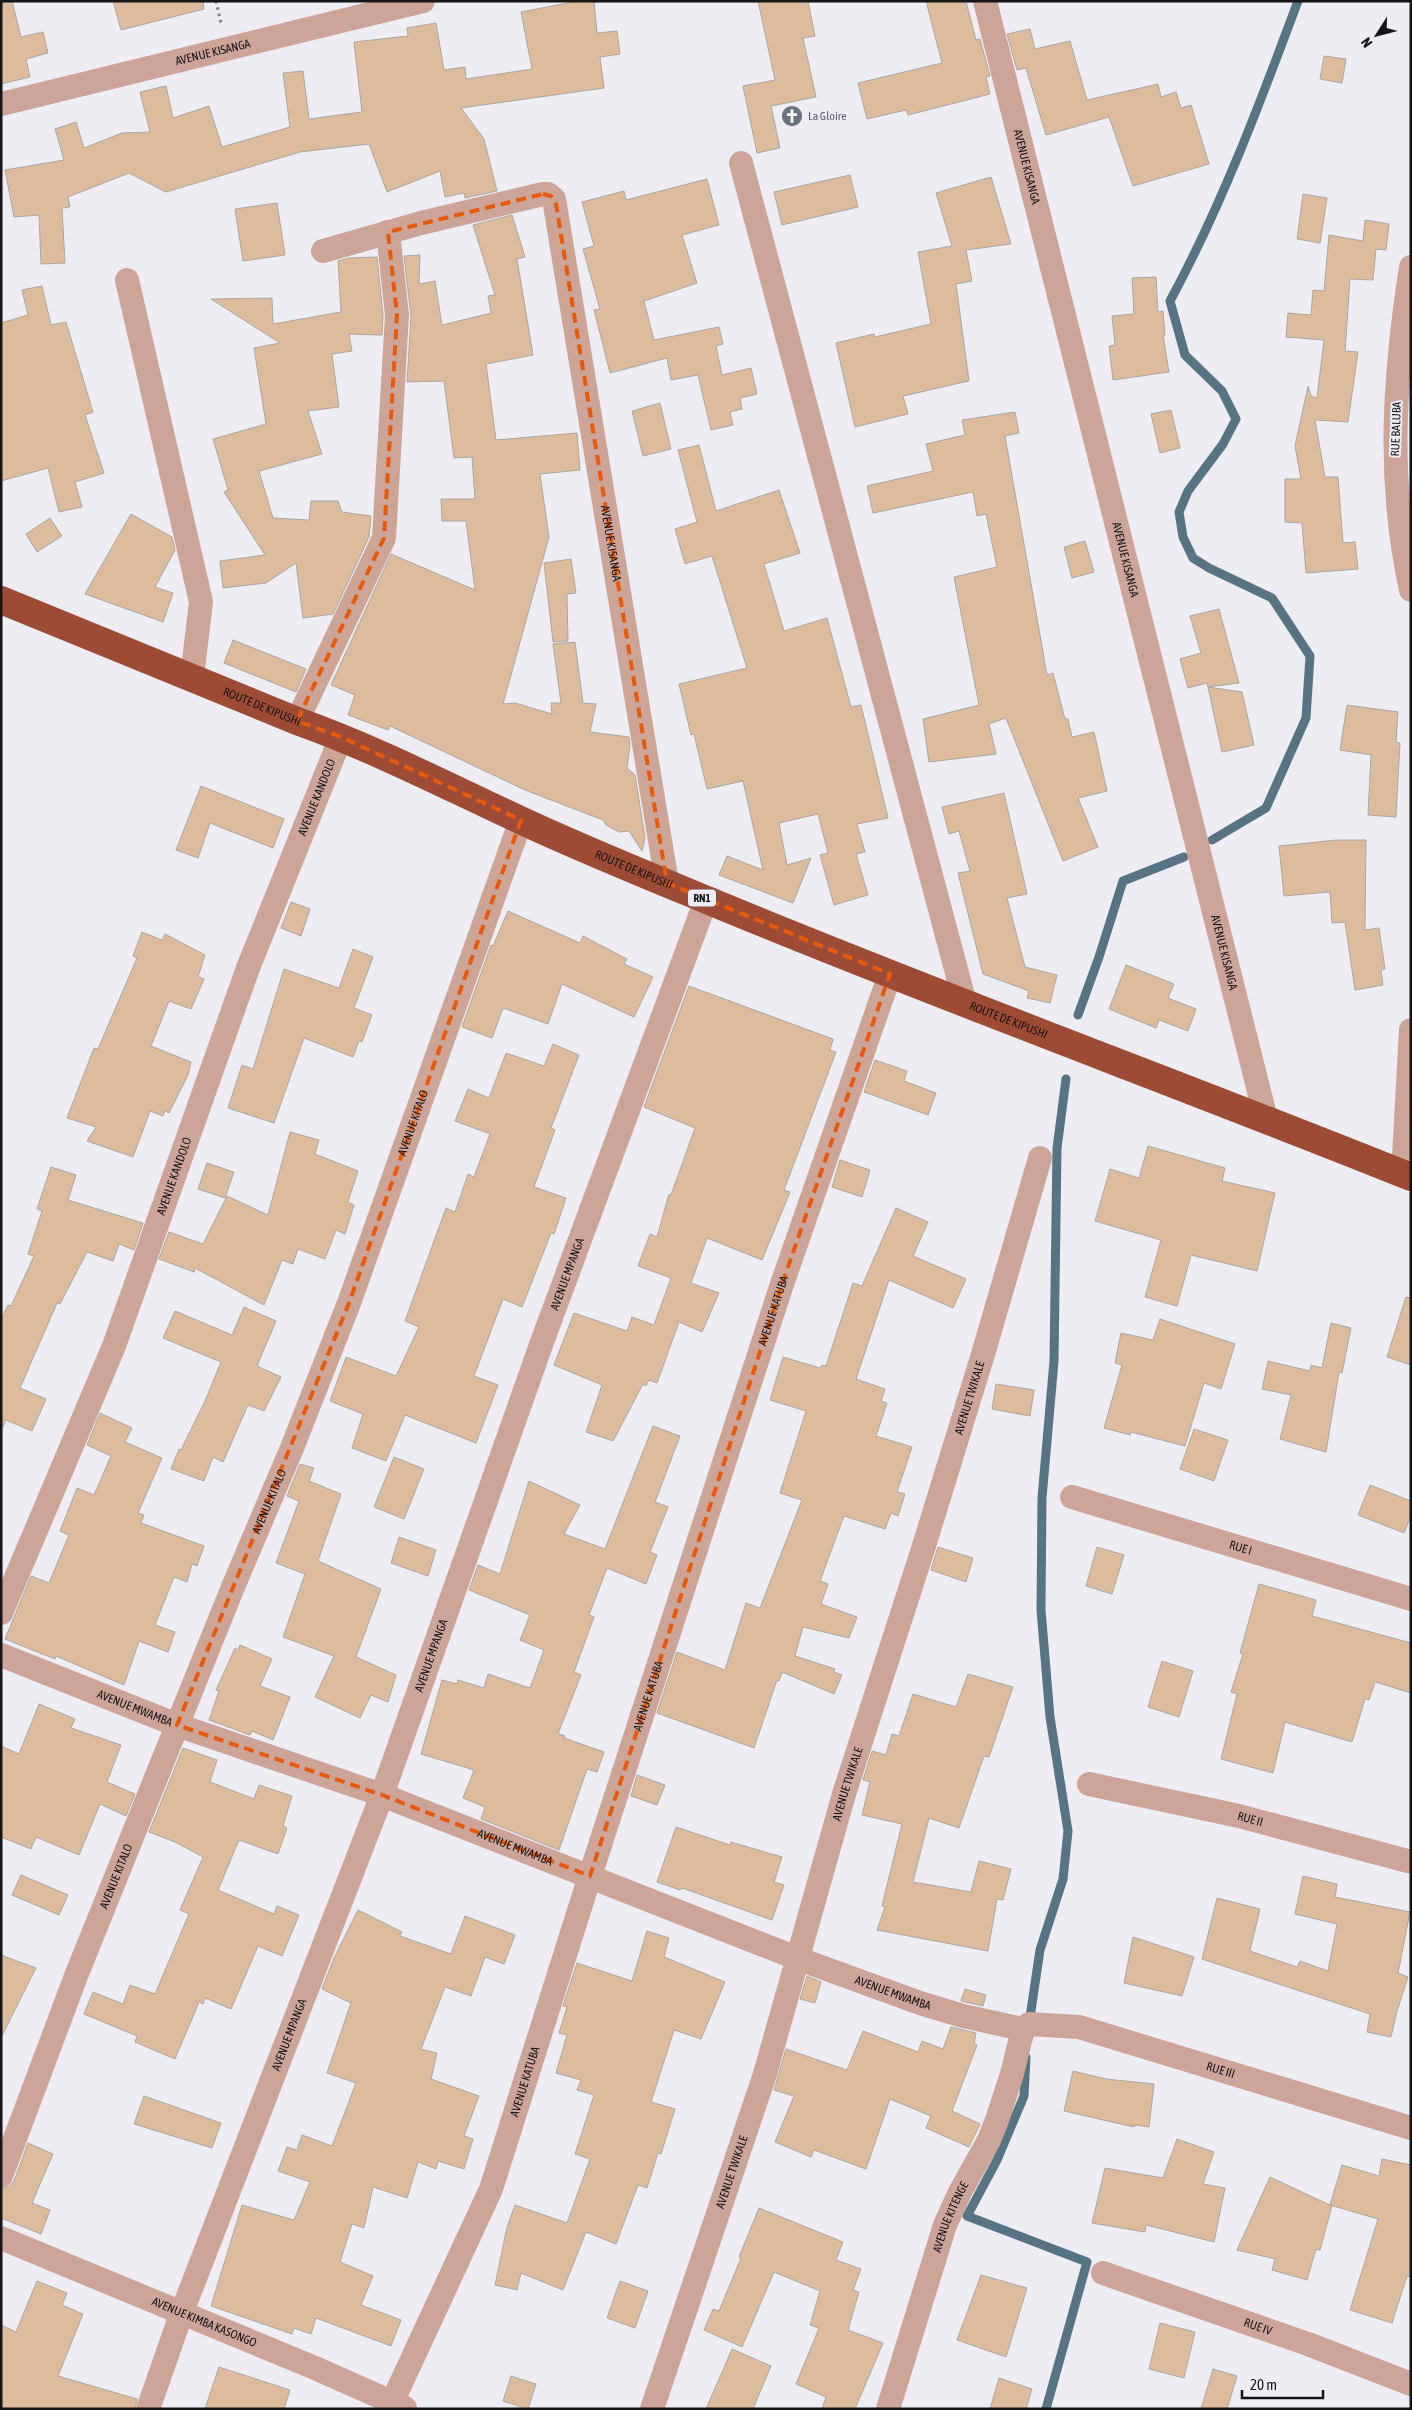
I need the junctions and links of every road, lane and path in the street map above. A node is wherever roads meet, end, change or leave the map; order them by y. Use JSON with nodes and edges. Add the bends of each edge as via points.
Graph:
{"nodes":[{"id":1,"x":423,"y":1,"type":"edge"},
{"id":2,"x":985,"y":1,"type":"edge"},
{"id":3,"x":1,"y":104,"type":"edge"},
{"id":4,"x":741,"y":163,"type":"dead end"},
{"id":5,"x":388,"y":232,"type":"junction"},
{"id":6,"x":323,"y":251,"type":"dead end"},
{"id":7,"x":1411,"y":268,"type":"edge"},
{"id":8,"x":127,"y":280,"type":"dead end"},
{"id":9,"x":1406,"y":330,"type":"edge"},
{"id":10,"x":1411,"y":590,"type":"edge"},
{"id":11,"x":1,"y":600,"type":"edge"},
{"id":12,"x":192,"y":677,"type":"junction"},
{"id":13,"x":297,"y":721,"type":"junction"},
{"id":14,"x":341,"y":737,"type":"junction"},
{"id":15,"x":521,"y":820,"type":"junction"},
{"id":16,"x":667,"y":883,"type":"junction"},
{"id":17,"x":706,"y":900,"type":"junction"},
{"id":18,"x":890,"y":974,"type":"junction"},
{"id":19,"x":965,"y":1003,"type":"junction"},
{"id":20,"x":1411,"y":1030,"type":"edge"},
{"id":21,"x":1266,"y":1119,"type":"junction"},
{"id":22,"x":1040,"y":1158,"type":"dead end"},
{"id":23,"x":1407,"y":1176,"type":"edge"},
{"id":24,"x":1072,"y":1497,"type":"dead end"},
{"id":25,"x":1411,"y":1599,"type":"edge"},
{"id":26,"x":1,"y":1613,"type":"edge"},
{"id":27,"x":1,"y":1655,"type":"edge"},
{"id":28,"x":177,"y":1726,"type":"junction"},
{"id":29,"x":1089,"y":1784,"type":"dead end"},
{"id":30,"x":382,"y":1795,"type":"junction"},
{"id":31,"x":1411,"y":1862,"type":"edge"},
{"id":32,"x":590,"y":1876,"type":"junction"},
{"id":33,"x":799,"y":1959,"type":"junction"},
{"id":34,"x":1026,"y":2027,"type":"junction"},
{"id":35,"x":1411,"y":2128,"type":"edge"},
{"id":36,"x":1,"y":2176,"type":"edge"},
{"id":37,"x":1,"y":2238,"type":"edge"},
{"id":38,"x":1103,"y":2273,"type":"dead end"},
{"id":39,"x":182,"y":2312,"type":"junction"},
{"id":40,"x":1411,"y":2384,"type":"edge"},
{"id":41,"x":396,"y":2407,"type":"edge"},
{"id":42,"x":148,"y":2409,"type":"edge"},
{"id":43,"x":652,"y":2409,"type":"edge"},
{"id":44,"x":888,"y":2409,"type":"edge"}],
"edges":[{"from":1,"to":3,"type":"street","name":"AVENUE KISANGA"},
{"from":2,"to":21,"type":"street","name":"AVENUE KISANGA"},
{"from":4,"to":19,"type":"street"},
{"from":5,"to":6,"type":"street"},
{"from":5,"to":13,"type":"street","via":[[397,315],[384,538]]},
{"from":5,"to":16,"type":"street","name":"AVENUE KISANGA","via":[[543,194],[551,196],[556,204]]},
{"from":7,"to":9,"type":"street","name":"RUE BALUBA"},
{"from":8,"to":12,"type":"street","via":[[200,602]]},
{"from":9,"to":10,"type":"street","name":"RUE BALUBA","via":[[1397,379],[1394,473],[1401,544]]},
{"from":11,"to":12,"type":"highway","name":"ROUTE DE KIPUSHI","number":"RN1"},
{"from":12,"to":13,"type":"highway","name":"ROUTE DE KIPUSHI","number":"RN1"},
{"from":13,"to":14,"type":"highway","name":"ROUTE DE KIPUSHI","number":"RN1"},
{"from":14,"to":15,"type":"highway","name":"ROUTE DE KIPUSHI","number":"RN1"},
{"from":14,"to":26,"type":"street","name":"AVENUE KANDOLO","via":[[248,968],[114,1346]]},
{"from":15,"to":16,"type":"highway","name":"ROUTE DE KIPUSHI","number":"RN1"},
{"from":15,"to":28,"type":"street","name":"AVENUE KITALO","via":[[348,1303]]},
{"from":16,"to":17,"type":"highway","name":"ROUTE DE KIPUSHI","number":"RN1"},
{"from":17,"to":18,"type":"highway","name":"ROUTE DE KIPUSHI","number":"RN1"},
{"from":17,"to":30,"type":"street","name":"AVENUE MPANGA","via":[[542,1342]]},
{"from":18,"to":19,"type":"highway","name":"ROUTE DE KIPUSHI","number":"RN1"},
{"from":18,"to":32,"type":"street","name":"AVENUE KATUBA","via":[[781,1287]]},
{"from":19,"to":21,"type":"highway","name":"ROUTE DE KIPUSHI","number":"RN1"},
{"from":20,"to":23,"type":"street"},
{"from":21,"to":23,"type":"highway","name":"ROUTE DE KIPUSHI","number":"RN1"},
{"from":22,"to":33,"type":"street","name":"AVENUE TWIKALE","via":[[929,1530],[844,1794]]},
{"from":24,"to":25,"type":"street","name":"RUE I"},
{"from":27,"to":28,"type":"street","name":"AVENUE MWAMBA"},
{"from":28,"to":30,"type":"street","name":"AVENUE MWAMBA"},
{"from":28,"to":36,"type":"street","name":"AVENUE KITALO","via":[[76,1976]]},
{"from":29,"to":31,"type":"street","name":"RUE II","via":[[1239,1816]]},
{"from":30,"to":32,"type":"street","name":"AVENUE MWAMBA"},
{"from":30,"to":39,"type":"street","name":"AVENUE MPANGA"},
{"from":32,"to":33,"type":"street","name":"AVENUE MWAMBA"},
{"from":32,"to":41,"type":"street","name":"AVENUE KATUBA","via":[[491,2188]]},
{"from":33,"to":34,"type":"street","name":"AVENUE MWAMBA","via":[[963,2016]]},
{"from":33,"to":43,"type":"street","name":"AVENUE TWIKALE","via":[[766,2074]]},
{"from":34,"to":35,"type":"street","name":"RUE III","via":[[1079,2027]]},
{"from":34,"to":44,"type":"street","name":"AVENUE KITENGE","via":[[998,2120],[945,2225]]},
{"from":37,"to":39,"type":"street","name":"AVENUE KIMBA KASONGO"},
{"from":38,"to":40,"type":"street","name":"RUE IV","via":[[1308,2344]]},
{"from":39,"to":41,"type":"street","name":"AVENUE KIMBA KASONGO","via":[[315,2368]]},
{"from":39,"to":42,"type":"street","name":"AVENUE MPANGA"}]}
